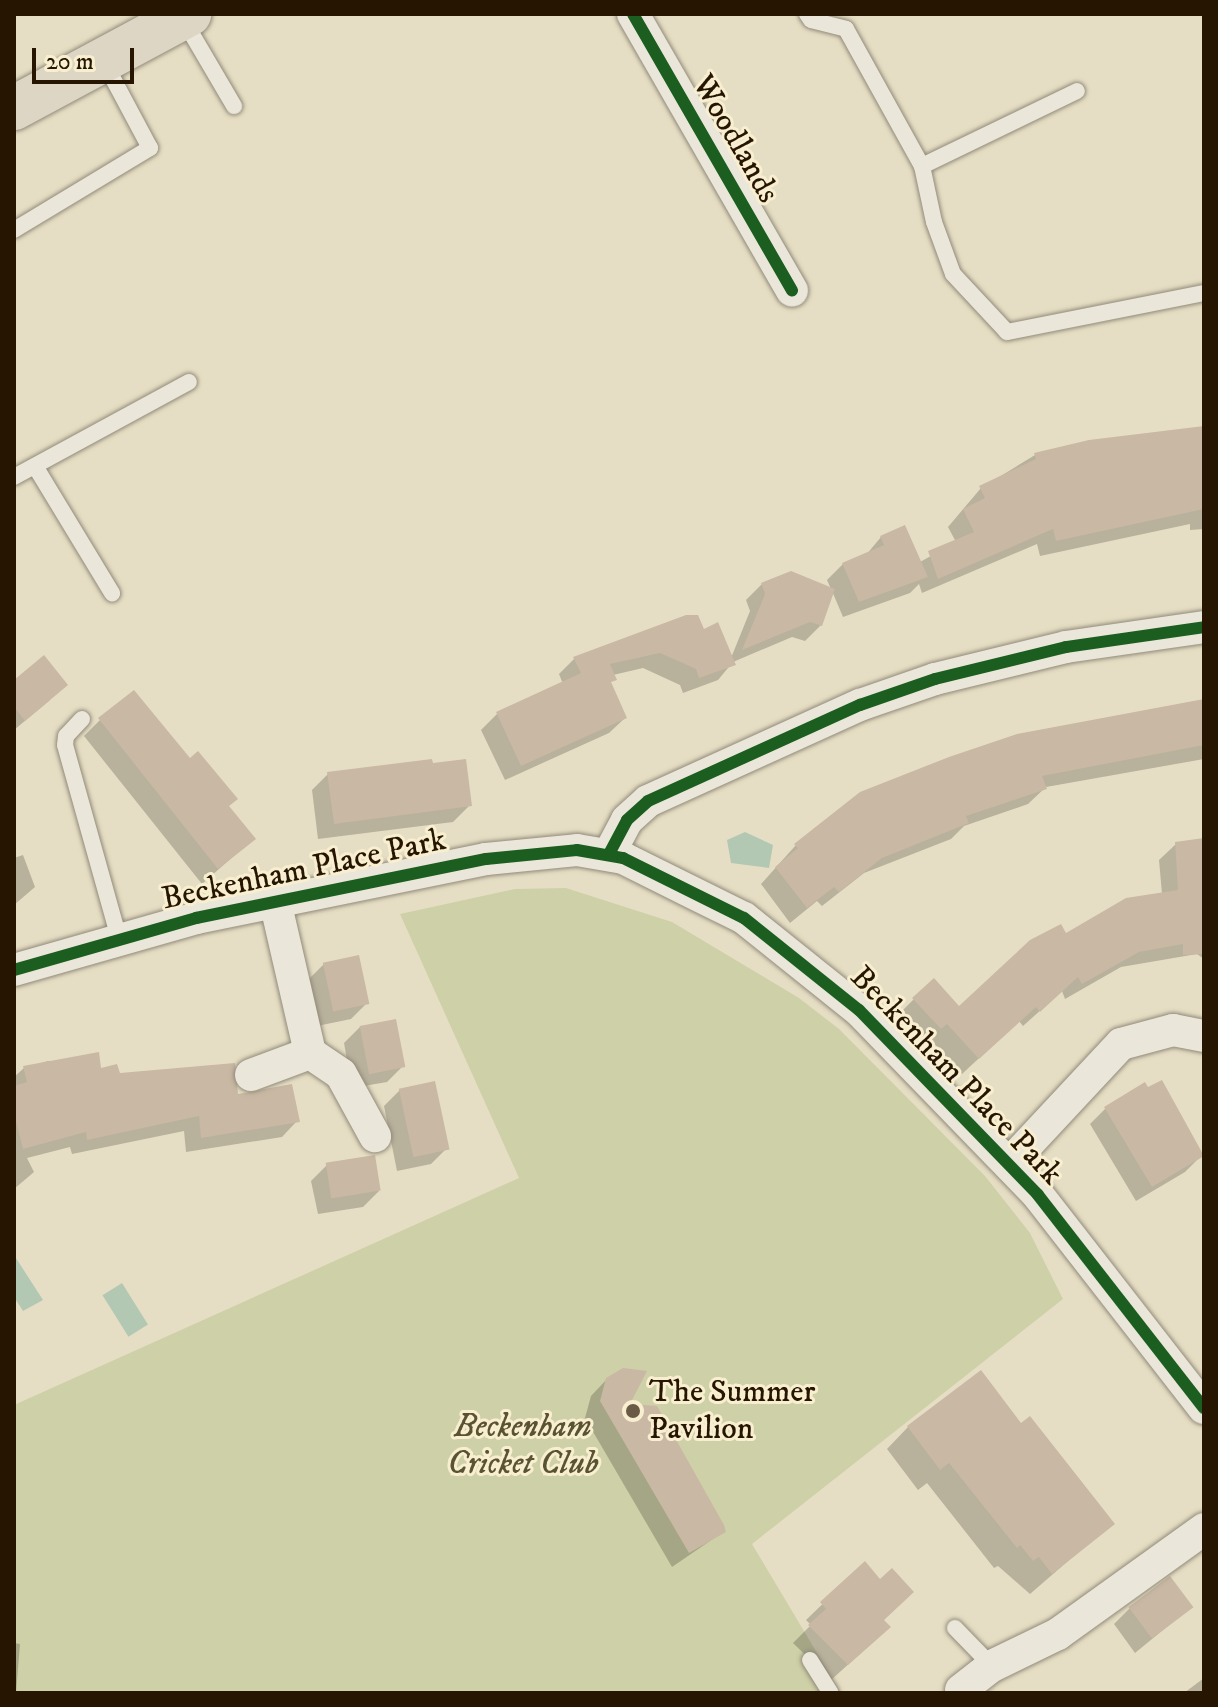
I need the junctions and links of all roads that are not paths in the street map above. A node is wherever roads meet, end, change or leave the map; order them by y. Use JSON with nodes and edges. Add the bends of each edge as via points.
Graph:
{"nodes":[{"id":1,"x":633,"y":14,"type":"edge"},
{"id":2,"x":807,"y":14,"type":"edge"},
{"id":3,"x":185,"y":16,"type":"edge"},
{"id":4,"x":104,"y":62,"type":"junction"},
{"id":5,"x":1077,"y":91,"type":"dead end"},
{"id":6,"x":234,"y":106,"type":"dead end"},
{"id":7,"x":14,"y":108,"type":"edge"},
{"id":8,"x":922,"y":166,"type":"junction"},
{"id":9,"x":14,"y":230,"type":"edge"},
{"id":10,"x":792,"y":290,"type":"dead end"},
{"id":11,"x":1204,"y":293,"type":"edge"},
{"id":12,"x":189,"y":382,"type":"dead end"},
{"id":13,"x":35,"y":466,"type":"junction"},
{"id":14,"x":14,"y":477,"type":"edge"},
{"id":15,"x":112,"y":593,"type":"dead end"},
{"id":16,"x":1204,"y":627,"type":"edge"},
{"id":17,"x":82,"y":719,"type":"dead end"},
{"id":18,"x":609,"y":854,"type":"junction"},
{"id":19,"x":275,"y":901,"type":"junction"},
{"id":20,"x":119,"y":938,"type":"junction"},
{"id":21,"x":14,"y":970,"type":"edge"},
{"id":22,"x":1204,"y":1036,"type":"edge"},
{"id":23,"x":310,"y":1053,"type":"junction"},
{"id":24,"x":251,"y":1075,"type":"dead end"},
{"id":25,"x":375,"y":1136,"type":"dead end"},
{"id":26,"x":1009,"y":1164,"type":"junction"},
{"id":27,"x":1204,"y":1408,"type":"edge"},
{"id":28,"x":1204,"y":1529,"type":"edge"},
{"id":29,"x":955,"y":1628,"type":"dead end"},
{"id":30,"x":810,"y":1660,"type":"dead end"},
{"id":31,"x":992,"y":1666,"type":"junction"},
{"id":32,"x":961,"y":1690,"type":"dead end"},
{"id":33,"x":831,"y":1693,"type":"edge"}],
"edges":[{"from":1,"to":10,"type":"street","name":"Woodlands"},
{"from":2,"to":8,"type":"lane","via":[[811,20],[846,29]]},
{"from":3,"to":4,"type":"main road"},
{"from":3,"to":6,"type":"lane"},
{"from":4,"to":7,"type":"main road"},
{"from":4,"to":9,"type":"lane","via":[[150,148]]},
{"from":5,"to":8,"type":"lane"},
{"from":8,"to":11,"type":"lane","via":[[953,274],[1007,332]]},
{"from":12,"to":13,"type":"lane"},
{"from":13,"to":14,"type":"lane"},
{"from":13,"to":15,"type":"lane"},
{"from":16,"to":18,"type":"street","via":[[1066,647],[935,679],[860,705],[648,801],[627,820]]},
{"from":17,"to":20,"type":"lane","via":[[66,736],[65,745]]},
{"from":18,"to":19,"type":"street","name":"Beckenham Place Park","via":[[577,850],[510,855]]},
{"from":18,"to":26,"type":"street","name":"Beckenham Place Park","via":[[717,902],[792,952],[859,1010]]},
{"from":19,"to":20,"type":"street","name":"Beckenham Place Park"},
{"from":19,"to":23,"type":"street"},
{"from":20,"to":21,"type":"street","name":"Beckenham Place Park"},
{"from":22,"to":26,"type":"street","via":[[1173,1030],[1121,1044]]},
{"from":23,"to":24,"type":"street"},
{"from":23,"to":25,"type":"street","via":[[341,1074]]},
{"from":26,"to":27,"type":"street","name":"Beckenham Place Park","via":[[1077,1242]]},
{"from":28,"to":31,"type":"street","via":[[1058,1634]]},
{"from":29,"to":31,"type":"lane"},
{"from":30,"to":33,"type":"lane"},
{"from":31,"to":32,"type":"street"}]}
